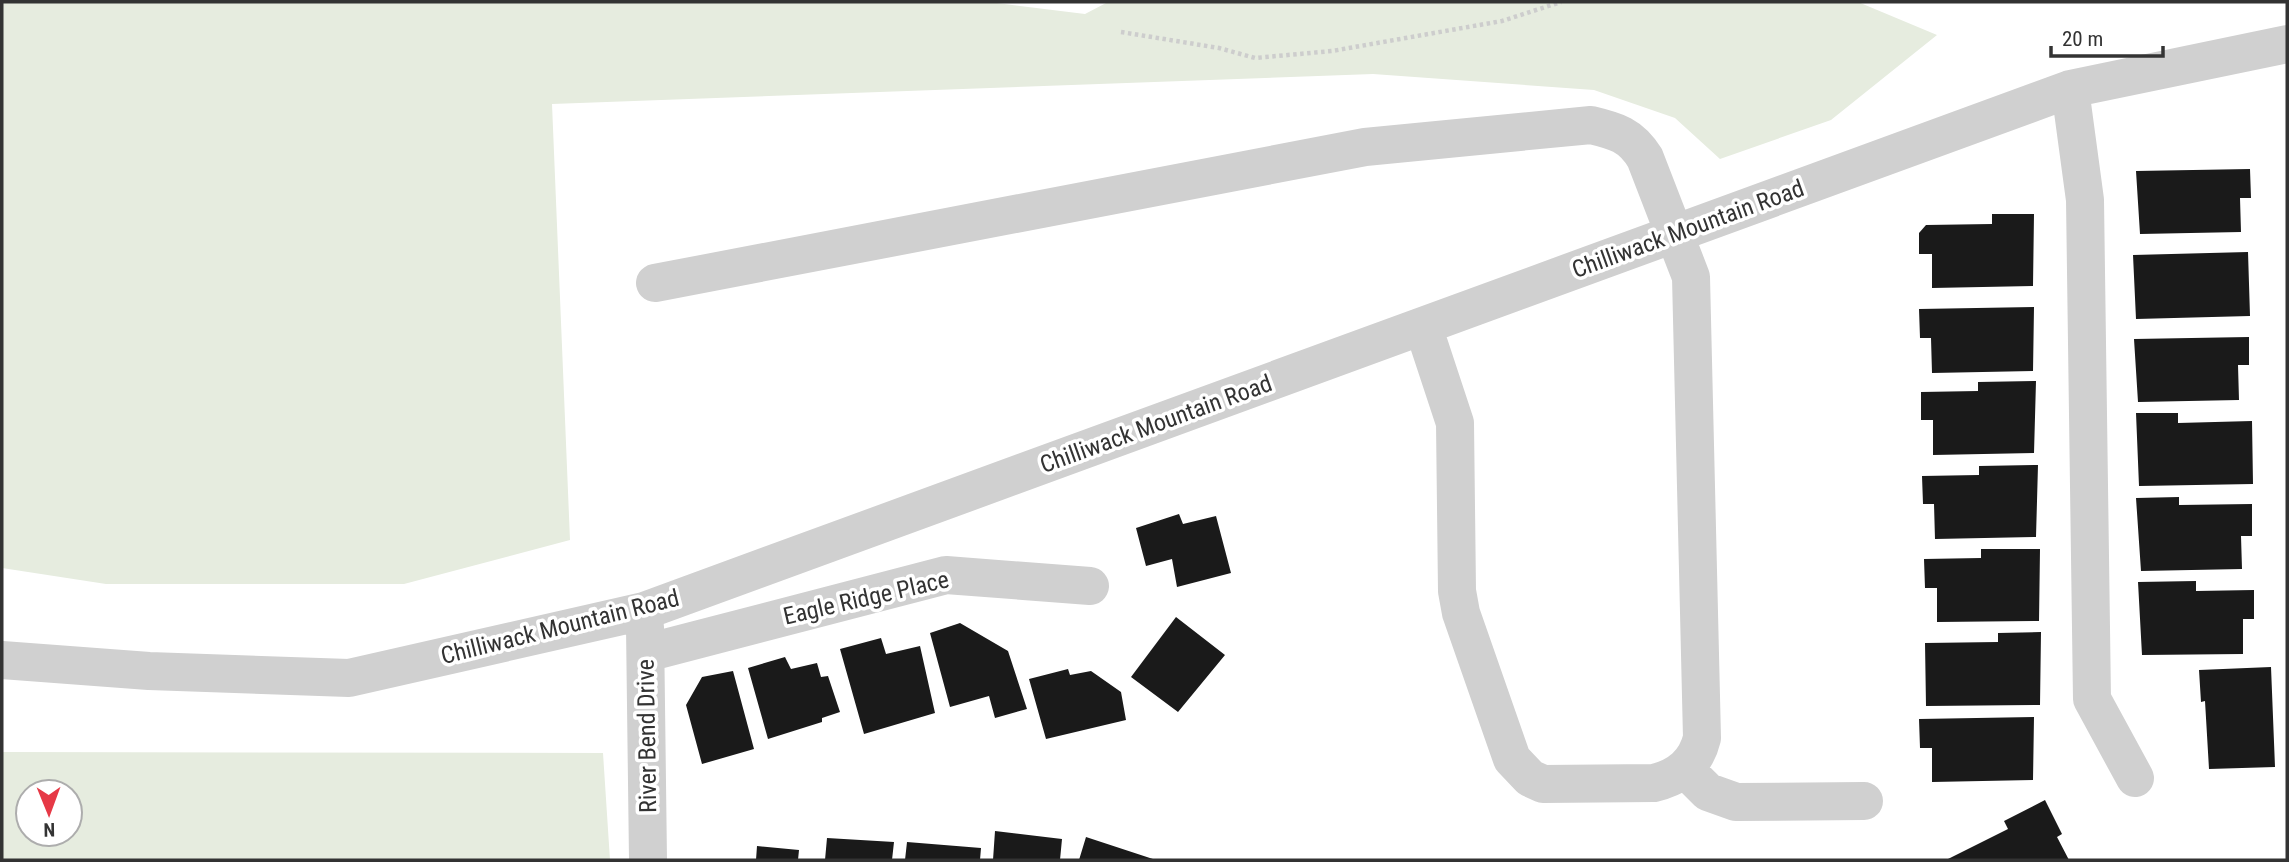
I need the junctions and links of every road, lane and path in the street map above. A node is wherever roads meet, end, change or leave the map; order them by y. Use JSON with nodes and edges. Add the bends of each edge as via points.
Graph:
{"nodes":[{"id":1,"x":1561,"y":2,"type":"edge"},
{"id":2,"x":1121,"y":32,"type":"dead end"},
{"id":3,"x":2287,"y":44,"type":"edge"},
{"id":4,"x":2070,"y":89,"type":"junction"},
{"id":5,"x":1675,"y":234,"type":"junction"},
{"id":6,"x":655,"y":283,"type":"dead end"},
{"id":7,"x":1423,"y":326,"type":"junction"},
{"id":8,"x":1090,"y":586,"type":"dead end"},
{"id":9,"x":643,"y":611,"type":"junction"},
{"id":10,"x":646,"y":653,"type":"junction"},
{"id":11,"x":2,"y":660,"type":"edge"},
{"id":12,"x":1685,"y":769,"type":"junction"},
{"id":13,"x":2136,"y":778,"type":"dead end"},
{"id":14,"x":1864,"y":801,"type":"dead end"},
{"id":15,"x":648,"y":860,"type":"edge"}],
"edges":[{"from":1,"to":2,"type":"path","via":[[1502,21],[1332,51],[1255,58]]},
{"from":3,"to":4,"type":"street","name":"Chilliwack Mountain Road"},
{"from":4,"to":5,"type":"street","name":"Chilliwack Mountain Road"},
{"from":4,"to":13,"type":"street","via":[[2085,200],[2092,699]]},
{"from":5,"to":6,"type":"street","via":[[1634,141],[1591,125],[1365,147]]},
{"from":5,"to":7,"type":"street","name":"Chilliwack Mountain Road"},
{"from":5,"to":12,"type":"street","via":[[1691,277],[1702,738]]},
{"from":7,"to":9,"type":"street","name":"Chilliwack Mountain Road"},
{"from":7,"to":12,"type":"street","via":[[1455,424],[1459,602],[1511,759],[1530,778],[1544,784],[1654,783]]},
{"from":8,"to":10,"type":"street","name":"Eagle Ridge Place","via":[[947,575]]},
{"from":9,"to":10,"type":"street","name":"River Bend Drive"},
{"from":9,"to":11,"type":"street","name":"Chilliwack Mountain Road","via":[[349,678]]},
{"from":10,"to":15,"type":"street","name":"River Bend Drive"},
{"from":12,"to":14,"type":"street","via":[[1708,792],[1736,802]]}]}
